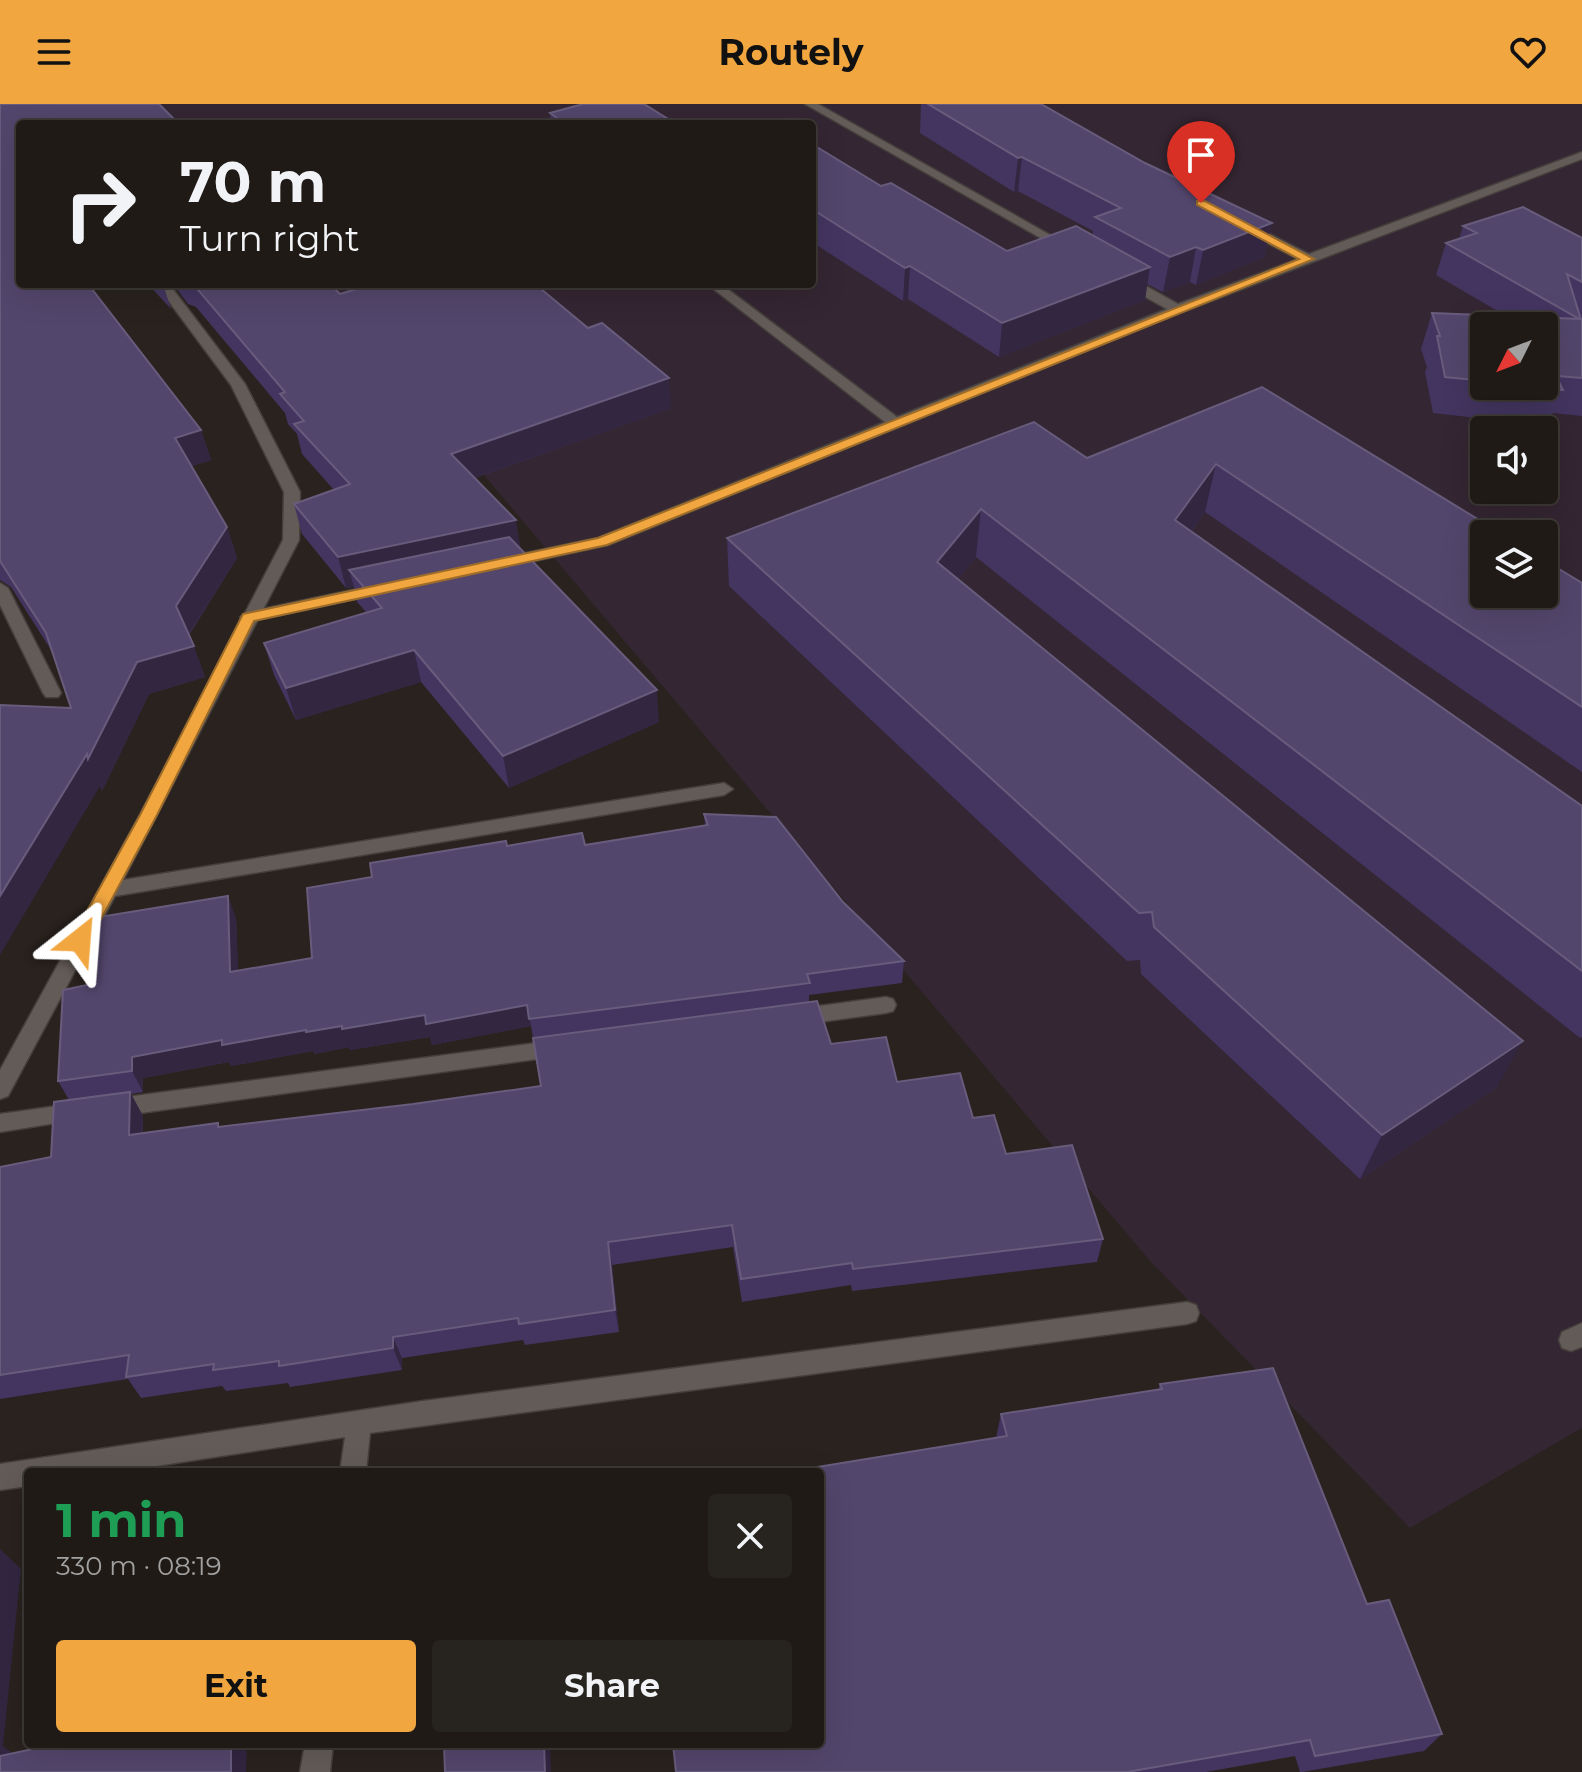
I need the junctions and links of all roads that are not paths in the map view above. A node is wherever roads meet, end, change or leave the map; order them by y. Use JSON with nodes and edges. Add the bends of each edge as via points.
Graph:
{"nodes":[{"id":1,"x":619,"y":104,"type":"edge"},
{"id":2,"x":810,"y":104,"type":"edge"},
{"id":3,"x":560,"y":120,"type":"edge"},
{"id":4,"x":1582,"y":155,"type":"edge"},
{"id":5,"x":1238,"y":222,"type":"edge"},
{"id":6,"x":1082,"y":256,"type":"edge"},
{"id":7,"x":1308,"y":259,"type":"junction"},
{"id":8,"x":1109,"y":271,"type":"edge"},
{"id":9,"x":165,"y":288,"type":"edge"},
{"id":10,"x":718,"y":288,"type":"edge"},
{"id":11,"x":1177,"y":309,"type":"junction"},
{"id":12,"x":897,"y":424,"type":"junction"},
{"id":13,"x":479,"y":568,"type":"edge"},
{"id":14,"x":402,"y":584,"type":"edge"},
{"id":15,"x":0,"y":588,"type":"edge"},
{"id":16,"x":248,"y":617,"type":"junction"},
{"id":17,"x":52,"y":693,"type":"dead end"},
{"id":18,"x":724,"y":789,"type":"dead end"},
{"id":19,"x":107,"y":890,"type":"junction"},
{"id":20,"x":886,"y":1005,"type":"dead end"},
{"id":21,"x":775,"y":1020,"type":"edge"},
{"id":22,"x":585,"y":1045,"type":"edge"},
{"id":23,"x":0,"y":1090,"type":"edge"},
{"id":24,"x":0,"y":1123,"type":"edge"},
{"id":25,"x":1187,"y":1313,"type":"dead end"},
{"id":26,"x":359,"y":1423,"type":"junction"},
{"id":27,"x":61,"y":1468,"type":"edge"},
{"id":28,"x":353,"y":1468,"type":"edge"},
{"id":29,"x":24,"y":1474,"type":"edge"},
{"id":30,"x":0,"y":1477,"type":"edge"},
{"id":31,"x":318,"y":1748,"type":"edge"},
{"id":32,"x":315,"y":1772,"type":"edge"}],
"edges":[{"from":1,"to":3,"type":"street"},
{"from":2,"to":6,"type":"street"},
{"from":4,"to":7,"type":"street"},
{"from":5,"to":7,"type":"street"},
{"from":7,"to":11,"type":"street"},
{"from":8,"to":11,"type":"street"},
{"from":9,"to":16,"type":"street","via":[[238,384],[292,492],[291,540]]},
{"from":10,"to":12,"type":"street"},
{"from":11,"to":12,"type":"street"},
{"from":12,"to":13,"type":"street","via":[[602,542]]},
{"from":14,"to":16,"type":"street"},
{"from":15,"to":17,"type":"street"},
{"from":16,"to":19,"type":"street"},
{"from":18,"to":19,"type":"street"},
{"from":19,"to":23,"type":"street"},
{"from":20,"to":21,"type":"street"},
{"from":22,"to":24,"type":"street"},
{"from":25,"to":26,"type":"street"},
{"from":26,"to":27,"type":"street"},
{"from":26,"to":28,"type":"street"},
{"from":29,"to":30,"type":"street"},
{"from":31,"to":32,"type":"street"}]}
